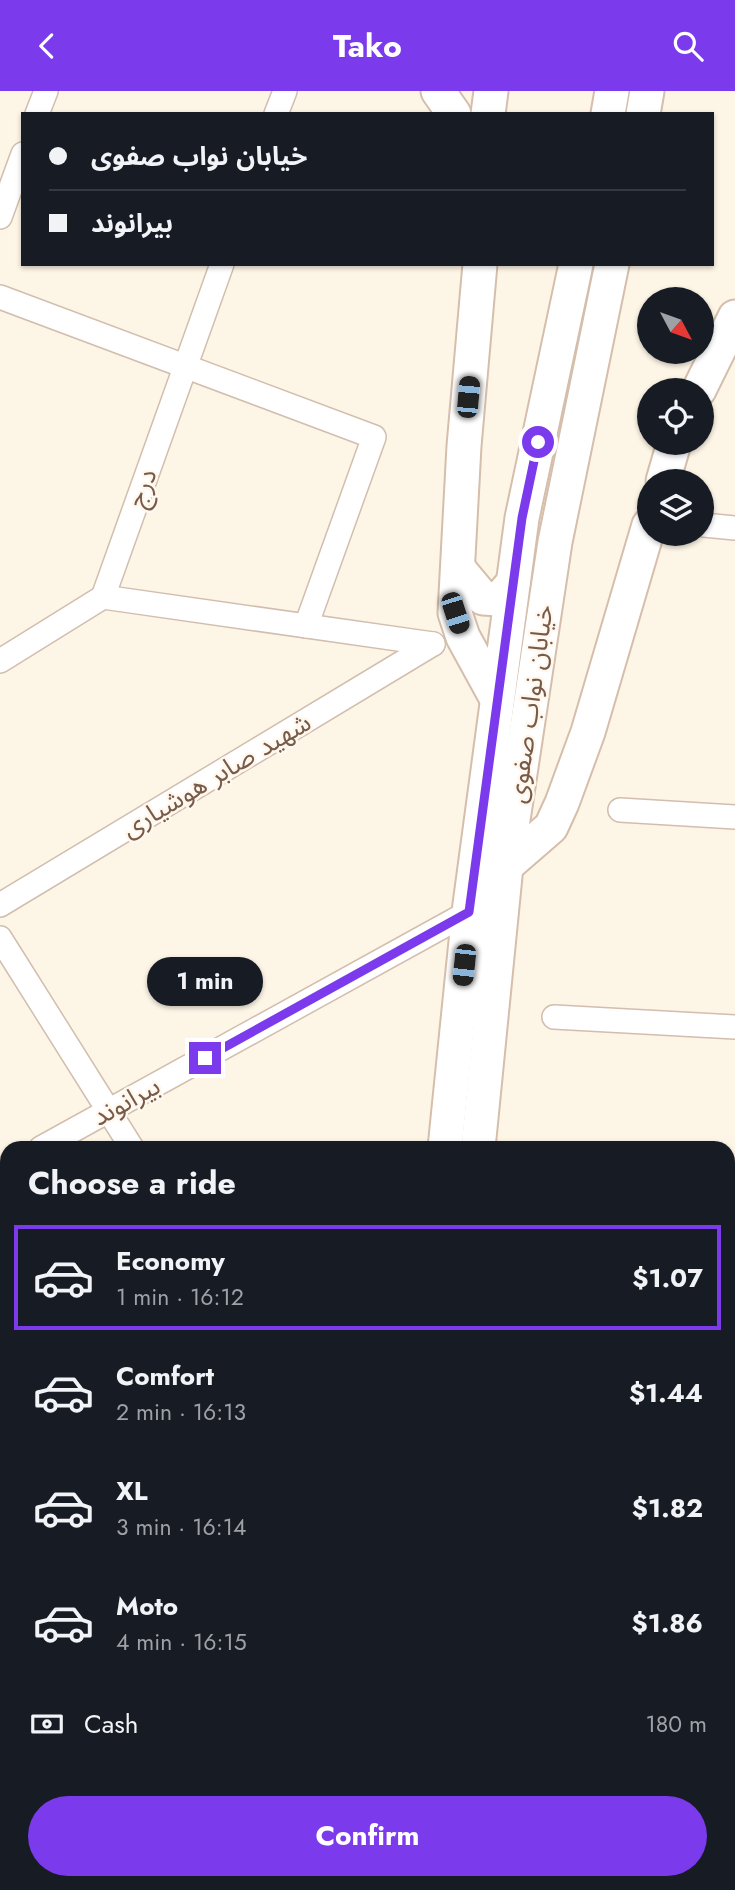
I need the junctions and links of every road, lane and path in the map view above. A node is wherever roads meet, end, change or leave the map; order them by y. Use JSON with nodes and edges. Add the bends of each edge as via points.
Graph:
{"nodes":[{"id":1,"x":46,"y":91,"type":"edge"},
{"id":2,"x":285,"y":91,"type":"edge"},
{"id":3,"x":438,"y":91,"type":"edge"},
{"id":4,"x":491,"y":91,"type":"edge"},
{"id":5,"x":612,"y":91,"type":"edge"},
{"id":6,"x":647,"y":91,"type":"edge"},
{"id":7,"x":38,"y":112,"type":"edge"},
{"id":8,"x":277,"y":112,"type":"edge"},
{"id":9,"x":453,"y":112,"type":"edge"},
{"id":10,"x":488,"y":112,"type":"edge"},
{"id":11,"x":608,"y":112,"type":"edge"},
{"id":12,"x":643,"y":112,"type":"edge"},
{"id":13,"x":21,"y":159,"type":"edge"},
{"id":14,"x":0,"y":217,"type":"edge"},
{"id":15,"x":221,"y":266,"type":"edge"},
{"id":16,"x":480,"y":266,"type":"edge"},
{"id":17,"x":576,"y":266,"type":"edge"},
{"id":18,"x":612,"y":266,"type":"edge"},
{"id":19,"x":0,"y":297,"type":"edge"},
{"id":20,"x":735,"y":317,"type":"edge"},
{"id":21,"x":185,"y":366,"type":"junction"},
{"id":22,"x":705,"y":378,"type":"edge"},
{"id":23,"x":714,"y":526,"type":"edge"},
{"id":24,"x":735,"y":528,"type":"edge"},
{"id":25,"x":643,"y":546,"type":"edge"},
{"id":26,"x":458,"y":568,"type":"junction"},
{"id":27,"x":513,"y":583,"type":"junction"},
{"id":28,"x":103,"y":597,"type":"junction"},
{"id":29,"x":306,"y":626,"type":"junction"},
{"id":30,"x":0,"y":661,"type":"edge"},
{"id":31,"x":497,"y":699,"type":"junction"},
{"id":32,"x":620,"y":810,"type":"dead end"},
{"id":33,"x":735,"y":817,"type":"edge"},
{"id":34,"x":506,"y":866,"type":"junction"},
{"id":35,"x":0,"y":905,"type":"edge"},
{"id":36,"x":469,"y":912,"type":"junction"},
{"id":37,"x":0,"y":938,"type":"edge"},
{"id":38,"x":554,"y":1017,"type":"dead end"},
{"id":39,"x":735,"y":1027,"type":"edge"},
{"id":40,"x":109,"y":1110,"type":"junction"},
{"id":41,"x":54,"y":1141,"type":"edge"},
{"id":42,"x":128,"y":1141,"type":"edge"},
{"id":43,"x":446,"y":1141,"type":"edge"},
{"id":44,"x":479,"y":1141,"type":"edge"}],
"edges":[{"from":1,"to":7,"type":"street"},
{"from":2,"to":8,"type":"street"},
{"from":3,"to":9,"type":"main road"},
{"from":4,"to":10,"type":"main road"},
{"from":5,"to":11,"type":"main road"},
{"from":6,"to":12,"type":"main road"},
{"from":13,"to":14,"type":"street"},
{"from":15,"to":21,"type":"street","name":"درج"},
{"from":16,"to":26,"type":"main road"},
{"from":17,"to":27,"type":"main road","name":"خیابان نواب صفوی","via":[[522,518]]},
{"from":18,"to":34,"type":"main road","name":"خیابان نواب صفوی","via":[[555,542]]},
{"from":19,"to":21,"type":"street"},
{"from":20,"to":22,"type":"main road"},
{"from":21,"to":28,"type":"street","name":"درج"},
{"from":21,"to":29,"type":"street","via":[[374,437]]},
{"from":23,"to":24,"type":"street"},
{"from":25,"to":34,"type":"main road","via":[[588,732],[562,803],[551,827]]},
{"from":26,"to":27,"type":"main road","via":[[483,598],[499,599]]},
{"from":26,"to":31,"type":"main road","via":[[455,613]]},
{"from":27,"to":31,"type":"main road","name":"خیابان نواب صفوی"},
{"from":28,"to":29,"type":"street"},
{"from":28,"to":30,"type":"street"},
{"from":29,"to":35,"type":"street","name":"شهید صابر هوشیاری","via":[[433,644]]},
{"from":31,"to":36,"type":"main road","name":"خیابان نواب صفوی"},
{"from":32,"to":33,"type":"street"},
{"from":34,"to":44,"type":"main road","name":"خیابان نواب صفوی"},
{"from":36,"to":40,"type":"street","name":"بیرانوند"},
{"from":36,"to":43,"type":"main road","name":"خیابان نواب صفوی"},
{"from":37,"to":40,"type":"street"},
{"from":38,"to":39,"type":"street"},
{"from":40,"to":41,"type":"street","name":"بیرانوند"},
{"from":40,"to":42,"type":"street"}]}
